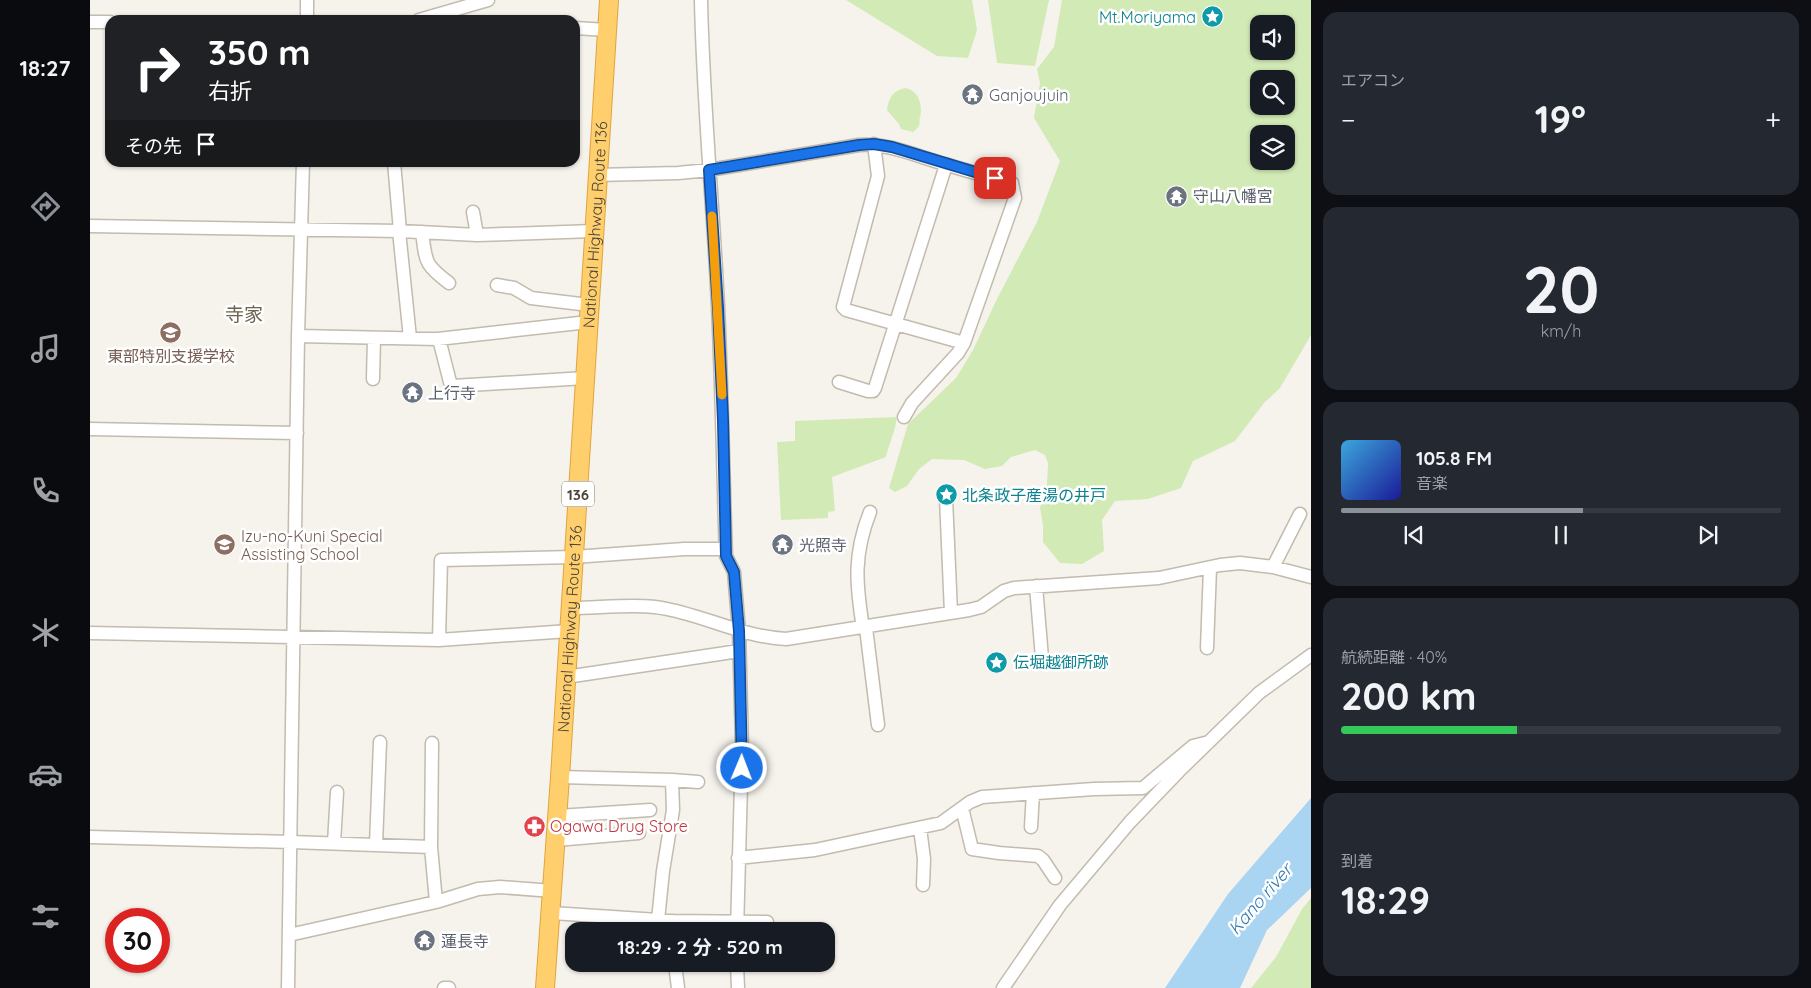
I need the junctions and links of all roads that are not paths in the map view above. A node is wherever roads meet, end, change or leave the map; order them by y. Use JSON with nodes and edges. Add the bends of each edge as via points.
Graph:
{"nodes":[{"id":1,"x":307,"y":0,"type":"edge"},
{"id":2,"x":488,"y":0,"type":"edge"},
{"id":3,"x":609,"y":0,"type":"edge"},
{"id":4,"x":701,"y":0,"type":"edge"},
{"id":5,"x":306,"y":15,"type":"edge"},
{"id":6,"x":436,"y":15,"type":"edge"},
{"id":7,"x":90,"y":22,"type":"edge"},
{"id":8,"x":105,"y":22,"type":"edge"},
{"id":9,"x":580,"y":28,"type":"edge"},
{"id":10,"x":607,"y":30,"type":"junction"},
{"id":11,"x":874,"y":144,"type":"junction"},
{"id":12,"x":946,"y":165,"type":"junction"},
{"id":13,"x":303,"y":167,"type":"edge"},
{"id":14,"x":394,"y":167,"type":"edge"},
{"id":15,"x":709,"y":170,"type":"junction"},
{"id":16,"x":597,"y":174,"type":"junction"},
{"id":17,"x":473,"y":212,"type":"dead end"},
{"id":18,"x":90,"y":226,"type":"edge"},
{"id":19,"x":302,"y":230,"type":"junction"},
{"id":20,"x":399,"y":231,"type":"junction"},
{"id":21,"x":594,"y":231,"type":"junction"},
{"id":22,"x":422,"y":232,"type":"junction"},
{"id":23,"x":477,"y":235,"type":"junction"},
{"id":24,"x":449,"y":283,"type":"dead end"},
{"id":25,"x":497,"y":285,"type":"dead end"},
{"id":26,"x":588,"y":314,"type":"junction"},
{"id":27,"x":894,"y":324,"type":"junction"},
{"id":28,"x":298,"y":336,"type":"junction"},
{"id":29,"x":374,"y":338,"type":"junction"},
{"id":30,"x":410,"y":338,"type":"junction"},
{"id":31,"x":439,"y":339,"type":"junction"},
{"id":32,"x":964,"y":344,"type":"junction"},
{"id":33,"x":373,"y":378,"type":"dead end"},
{"id":34,"x":585,"y":378,"type":"junction"},
{"id":35,"x":839,"y":382,"type":"dead end"},
{"id":36,"x":904,"y":417,"type":"dead end"},
{"id":37,"x":90,"y":429,"type":"edge"},
{"id":38,"x":297,"y":434,"type":"junction"},
{"id":39,"x":946,"y":498,"type":"dead end"},
{"id":40,"x":870,"y":512,"type":"dead end"},
{"id":41,"x":1300,"y":514,"type":"dead end"},
{"id":42,"x":725,"y":548,"type":"junction"},
{"id":43,"x":574,"y":557,"type":"junction"},
{"id":44,"x":1273,"y":566,"type":"junction"},
{"id":45,"x":1210,"y":568,"type":"junction"},
{"id":46,"x":1311,"y":577,"type":"edge"},
{"id":47,"x":1036,"y":586,"type":"junction"},
{"id":48,"x":571,"y":608,"type":"junction"},
{"id":49,"x":951,"y":614,"type":"junction"},
{"id":50,"x":864,"y":628,"type":"junction"},
{"id":51,"x":569,"y":631,"type":"junction"},
{"id":52,"x":739,"y":631,"type":"junction"},
{"id":53,"x":90,"y":633,"type":"edge"},
{"id":54,"x":294,"y":638,"type":"junction"},
{"id":55,"x":439,"y":640,"type":"junction"},
{"id":56,"x":1207,"y":648,"type":"dead end"},
{"id":57,"x":739,"y":651,"type":"junction"},
{"id":58,"x":1311,"y":655,"type":"edge"},
{"id":59,"x":1042,"y":658,"type":"dead end"},
{"id":60,"x":566,"y":677,"type":"junction"},
{"id":61,"x":878,"y":725,"type":"dead end"},
{"id":62,"x":380,"y":742,"type":"dead end"},
{"id":63,"x":1209,"y":742,"type":"junction"},
{"id":64,"x":432,"y":743,"type":"dead end"},
{"id":65,"x":560,"y":777,"type":"junction"},
{"id":66,"x":672,"y":780,"type":"junction"},
{"id":67,"x":698,"y":782,"type":"dead end"},
{"id":68,"x":337,"y":792,"type":"dead end"},
{"id":69,"x":1033,"y":793,"type":"junction"},
{"id":70,"x":962,"y":808,"type":"junction"},
{"id":71,"x":650,"y":810,"type":"dead end"},
{"id":72,"x":558,"y":816,"type":"junction"},
{"id":73,"x":1031,"y":827,"type":"dead end"},
{"id":74,"x":920,"y":828,"type":"junction"},
{"id":75,"x":639,"y":833,"type":"dead end"},
{"id":76,"x":90,"y":837,"type":"edge"},
{"id":77,"x":556,"y":840,"type":"junction"},
{"id":78,"x":291,"y":842,"type":"junction"},
{"id":79,"x":334,"y":843,"type":"junction"},
{"id":80,"x":376,"y":845,"type":"junction"},
{"id":81,"x":431,"y":847,"type":"junction"},
{"id":82,"x":738,"y":858,"type":"junction"},
{"id":83,"x":1055,"y":878,"type":"dead end"},
{"id":84,"x":923,"y":885,"type":"dead end"},
{"id":85,"x":553,"y":891,"type":"junction"},
{"id":86,"x":436,"y":902,"type":"junction"},
{"id":87,"x":552,"y":913,"type":"junction"},
{"id":88,"x":658,"y":920,"type":"junction"},
{"id":89,"x":663,"y":922,"type":"edge"},
{"id":90,"x":736,"y":922,"type":"edge"},
{"id":91,"x":289,"y":935,"type":"junction"},
{"id":92,"x":676,"y":972,"type":"edge"},
{"id":93,"x":737,"y":972,"type":"edge"},
{"id":94,"x":288,"y":988,"type":"edge"},
{"id":95,"x":444,"y":988,"type":"edge"},
{"id":96,"x":449,"y":988,"type":"edge"},
{"id":97,"x":545,"y":988,"type":"edge"},
{"id":98,"x":678,"y":988,"type":"edge"},
{"id":99,"x":738,"y":988,"type":"edge"},
{"id":100,"x":1003,"y":988,"type":"edge"}],
"edges":[{"from":1,"to":5,"type":"street"},
{"from":2,"to":6,"type":"street"},
{"from":3,"to":10,"type":"highway","name":"National Highway Route 136","number":"136"},
{"from":4,"to":15,"type":"street"},
{"from":7,"to":8,"type":"street"},
{"from":9,"to":10,"type":"street"},
{"from":10,"to":16,"type":"highway","name":"National Highway Route 136","number":"136"},
{"from":11,"to":12,"type":"street"},
{"from":11,"to":15,"type":"street"},
{"from":11,"to":27,"type":"street","via":[[878,176],[842,307]]},
{"from":12,"to":27,"type":"street"},
{"from":12,"to":32,"type":"street","via":[[1012,183],[1015,198]]},
{"from":13,"to":19,"type":"street"},
{"from":14,"to":20,"type":"street"},
{"from":15,"to":16,"type":"street"},
{"from":15,"to":42,"type":"street","via":[[718,307]]},
{"from":16,"to":21,"type":"highway","name":"National Highway Route 136","number":"136"},
{"from":17,"to":23,"type":"street"},
{"from":18,"to":19,"type":"street"},
{"from":19,"to":20,"type":"street"},
{"from":19,"to":28,"type":"street"},
{"from":20,"to":22,"type":"street"},
{"from":20,"to":30,"type":"street"},
{"from":21,"to":23,"type":"street"},
{"from":21,"to":26,"type":"highway","name":"National Highway Route 136","number":"136"},
{"from":22,"to":23,"type":"street"},
{"from":22,"to":24,"type":"street","via":[[426,260],[432,270]]},
{"from":25,"to":26,"type":"street"},
{"from":26,"to":31,"type":"street"},
{"from":26,"to":34,"type":"highway","name":"National Highway Route 136","number":"136"},
{"from":27,"to":32,"type":"street"},
{"from":27,"to":35,"type":"street","via":[[873,391]]},
{"from":28,"to":29,"type":"street"},
{"from":28,"to":38,"type":"street"},
{"from":29,"to":30,"type":"street"},
{"from":29,"to":33,"type":"street"},
{"from":30,"to":31,"type":"street"},
{"from":31,"to":34,"type":"street","via":[[450,382],[454,386]]},
{"from":32,"to":36,"type":"street","via":[[912,403]]},
{"from":34,"to":43,"type":"highway","name":"National Highway Route 136","number":"136"},
{"from":37,"to":38,"type":"street"},
{"from":38,"to":54,"type":"street"},
{"from":39,"to":49,"type":"street"},
{"from":40,"to":50,"type":"street","via":[[857,570]]},
{"from":41,"to":44,"type":"street"},
{"from":42,"to":43,"type":"street"},
{"from":42,"to":52,"type":"street","via":[[734,572]]},
{"from":43,"to":48,"type":"highway","name":"National Highway Route 136","number":"136"},
{"from":43,"to":55,"type":"street","via":[[441,560]]},
{"from":44,"to":45,"type":"street","via":[[1240,563]]},
{"from":44,"to":46,"type":"street"},
{"from":45,"to":47,"type":"street","via":[[1159,578]]},
{"from":45,"to":56,"type":"street"},
{"from":47,"to":49,"type":"street","via":[[1004,591],[981,607]]},
{"from":47,"to":59,"type":"street"},
{"from":48,"to":51,"type":"highway","name":"National Highway Route 136","number":"136"},
{"from":48,"to":52,"type":"street","via":[[667,609]]},
{"from":49,"to":50,"type":"street"},
{"from":50,"to":52,"type":"street","via":[[786,639],[765,638]]},
{"from":50,"to":61,"type":"street"},
{"from":51,"to":55,"type":"street"},
{"from":51,"to":60,"type":"highway","name":"National Highway Route 136","number":"136"},
{"from":52,"to":57,"type":"street"},
{"from":53,"to":54,"type":"street"},
{"from":54,"to":55,"type":"street"},
{"from":54,"to":78,"type":"street"},
{"from":57,"to":60,"type":"street"},
{"from":57,"to":82,"type":"street","via":[[742,748]]},
{"from":58,"to":63,"type":"street","via":[[1259,693]]},
{"from":60,"to":65,"type":"highway","name":"National Highway Route 136","number":"136"},
{"from":62,"to":80,"type":"street"},
{"from":63,"to":69,"type":"street","via":[[1193,746],[1143,788]]},
{"from":63,"to":100,"type":"street","via":[[1172,777],[1097,860],[1060,905]]},
{"from":64,"to":81,"type":"street"},
{"from":65,"to":66,"type":"street"},
{"from":65,"to":72,"type":"highway","name":"National Highway Route 136","number":"136"},
{"from":66,"to":67,"type":"street"},
{"from":66,"to":88,"type":"street","via":[[673,810]]},
{"from":68,"to":79,"type":"street"},
{"from":69,"to":70,"type":"street","via":[[982,797]]},
{"from":69,"to":73,"type":"street"},
{"from":70,"to":74,"type":"street","via":[[941,823]]},
{"from":70,"to":83,"type":"street","via":[[972,849],[1038,856]]},
{"from":71,"to":72,"type":"street"},
{"from":72,"to":77,"type":"highway","name":"National Highway Route 136","number":"136"},
{"from":74,"to":82,"type":"street","via":[[815,850]]},
{"from":74,"to":84,"type":"street"},
{"from":75,"to":77,"type":"street"},
{"from":76,"to":78,"type":"street"},
{"from":77,"to":85,"type":"highway","name":"National Highway Route 136","number":"136"},
{"from":78,"to":79,"type":"street"},
{"from":78,"to":91,"type":"street"},
{"from":79,"to":80,"type":"street"},
{"from":80,"to":81,"type":"street"},
{"from":81,"to":86,"type":"street"},
{"from":82,"to":90,"type":"street"},
{"from":85,"to":86,"type":"street","via":[[500,887]]},
{"from":85,"to":87,"type":"highway","name":"National Highway Route 136","number":"136"},
{"from":86,"to":91,"type":"street"},
{"from":87,"to":88,"type":"street"},
{"from":87,"to":97,"type":"highway","name":"National Highway Route 136","number":"136"},
{"from":88,"to":89,"type":"street"},
{"from":91,"to":94,"type":"street"},
{"from":92,"to":98,"type":"street"},
{"from":93,"to":99,"type":"street"},
{"from":95,"to":96,"type":"street"}]}
